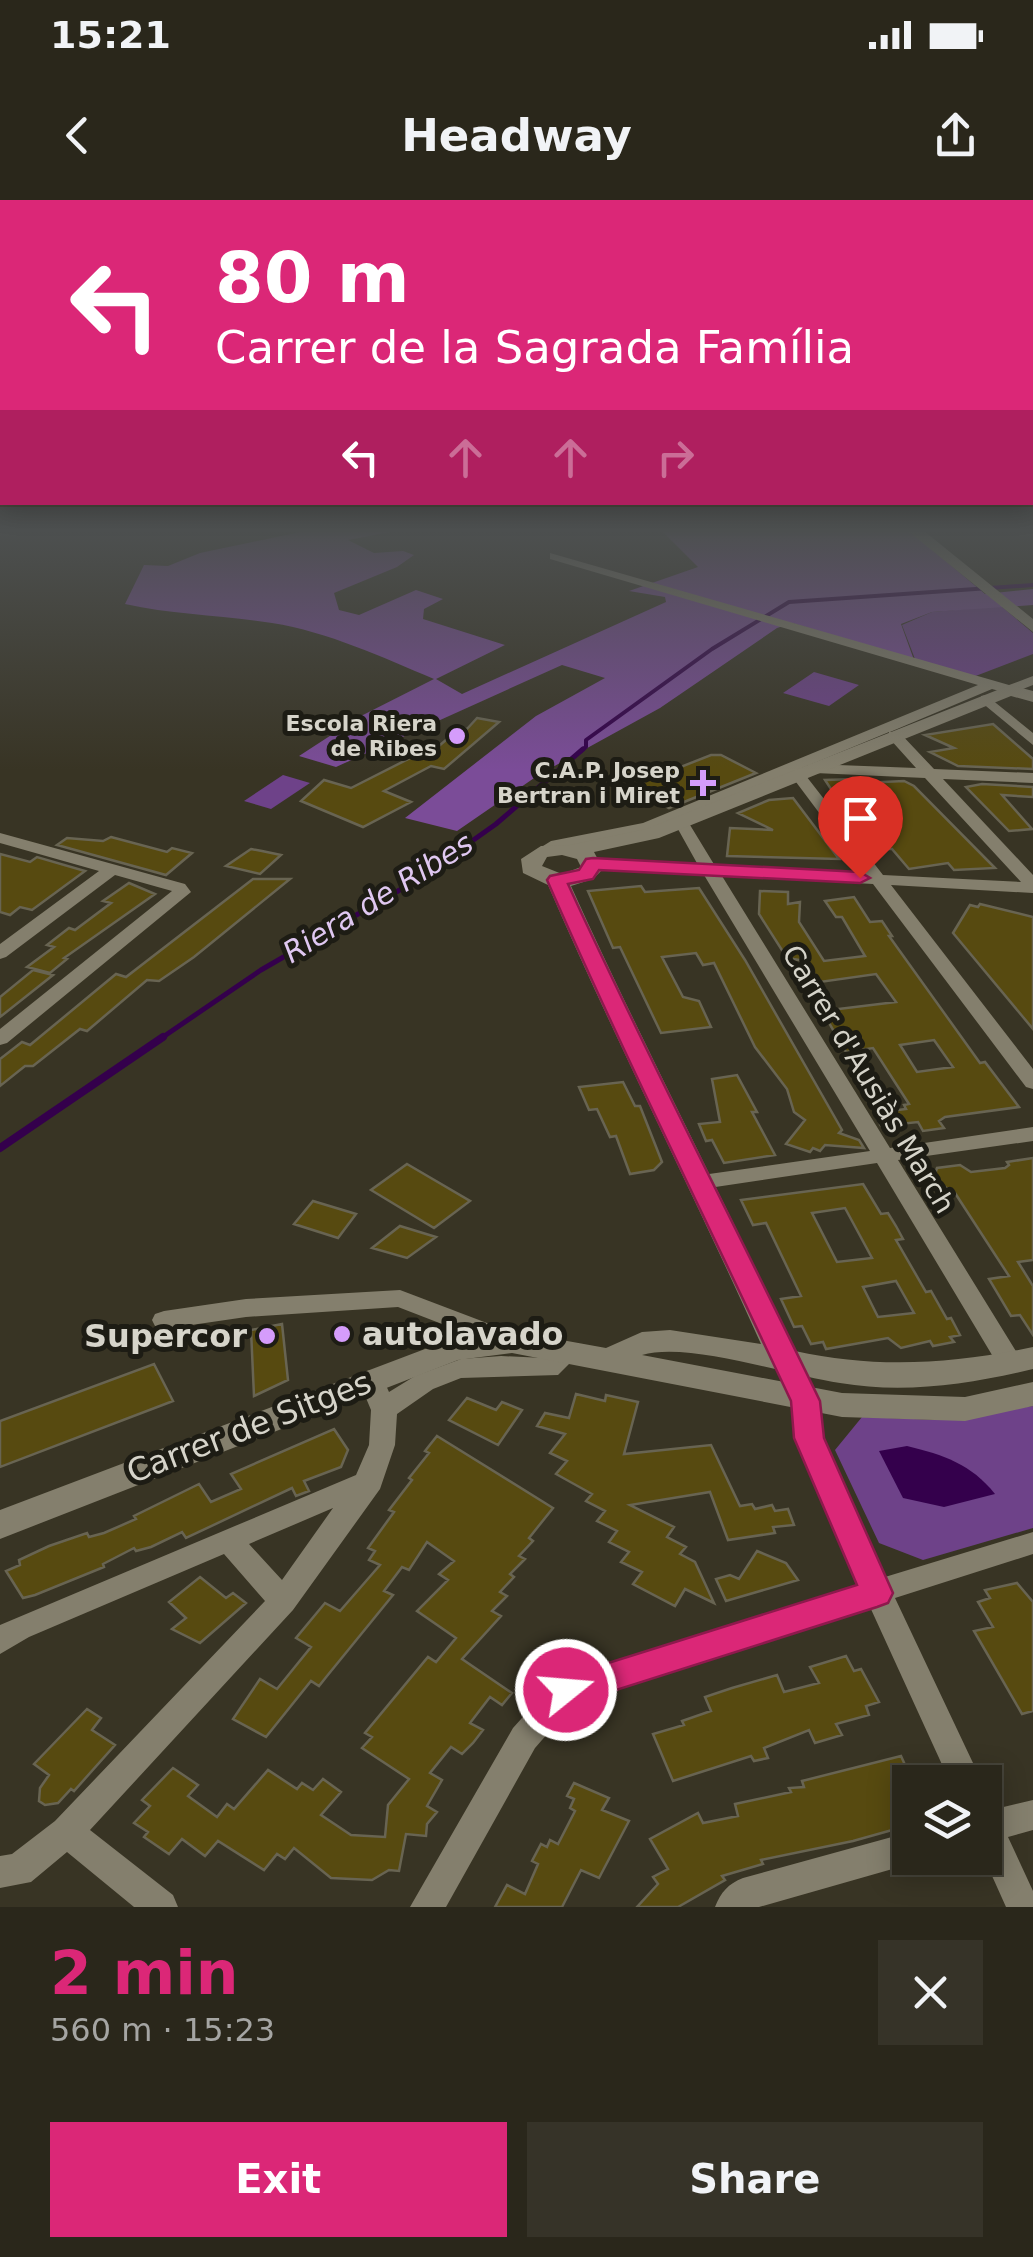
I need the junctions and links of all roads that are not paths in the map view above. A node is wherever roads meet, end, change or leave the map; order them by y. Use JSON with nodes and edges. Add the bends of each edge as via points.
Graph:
{"nodes":[{"id":1,"x":743,"y":611,"type":"edge"},
{"id":2,"x":1013,"y":611,"type":"edge"},
{"id":3,"x":1033,"y":627,"type":"edge"},
{"id":4,"x":1033,"y":680,"type":"edge"},
{"id":5,"x":996,"y":691,"type":"junction"},
{"id":6,"x":1033,"y":697,"type":"edge"},
{"id":7,"x":894,"y":735,"type":"junction"},
{"id":8,"x":1033,"y":741,"type":"edge"},
{"id":9,"x":806,"y":772,"type":"junction"},
{"id":10,"x":928,"y":774,"type":"junction"},
{"id":11,"x":1033,"y":778,"type":"edge"},
{"id":12,"x":681,"y":824,"type":"junction"},
{"id":13,"x":0,"y":838,"type":"edge"},
{"id":14,"x":551,"y":846,"type":"dead end"},
{"id":15,"x":584,"y":857,"type":"junction"},
{"id":16,"x":111,"y":870,"type":"junction"},
{"id":17,"x":712,"y":870,"type":"junction"},
{"id":18,"x":873,"y":878,"type":"junction"},
{"id":19,"x":557,"y":880,"type":"junction"},
{"id":20,"x":1033,"y":887,"type":"edge"},
{"id":21,"x":0,"y":953,"type":"edge"},
{"id":22,"x":0,"y":1040,"type":"edge"},
{"id":23,"x":1033,"y":1083,"type":"edge"},
{"id":24,"x":1033,"y":1134,"type":"edge"},
{"id":25,"x":882,"y":1156,"type":"junction"},
{"id":26,"x":702,"y":1182,"type":"junction"},
{"id":27,"x":164,"y":1320,"type":"dead end"},
{"id":28,"x":512,"y":1342,"type":"junction"},
{"id":29,"x":569,"y":1352,"type":"junction"},
{"id":30,"x":612,"y":1359,"type":"junction"},
{"id":31,"x":1022,"y":1361,"type":"edge"},
{"id":32,"x":785,"y":1363,"type":"junction"},
{"id":33,"x":370,"y":1379,"type":"junction"},
{"id":34,"x":1033,"y":1394,"type":"edge"},
{"id":35,"x":805,"y":1401,"type":"junction"},
{"id":36,"x":384,"y":1410,"type":"junction"},
{"id":37,"x":370,"y":1481,"type":"junction"},
{"id":38,"x":0,"y":1524,"type":"edge"},
{"id":39,"x":229,"y":1541,"type":"junction"},
{"id":40,"x":1033,"y":1543,"type":"edge"},
{"id":41,"x":877,"y":1593,"type":"junction"},
{"id":42,"x":282,"y":1601,"type":"junction"},
{"id":43,"x":0,"y":1641,"type":"edge"},
{"id":44,"x":958,"y":1765,"type":"edge"},
{"id":45,"x":1033,"y":1815,"type":"edge"},
{"id":46,"x":1002,"y":1822,"type":"edge"},
{"id":47,"x":67,"y":1832,"type":"junction"},
{"id":48,"x":892,"y":1853,"type":"edge"},
{"id":49,"x":1002,"y":1861,"type":"edge"},
{"id":50,"x":0,"y":1872,"type":"edge"},
{"id":51,"x":161,"y":1907,"type":"edge"},
{"id":52,"x":427,"y":1907,"type":"edge"},
{"id":53,"x":732,"y":1907,"type":"edge"},
{"id":54,"x":1023,"y":1907,"type":"edge"}],
"edges":[{"from":1,"to":5,"type":"street"},
{"from":2,"to":3,"type":"street"},
{"from":4,"to":5,"type":"street"},
{"from":5,"to":6,"type":"street"},
{"from":5,"to":7,"type":"street"},
{"from":5,"to":8,"type":"street"},
{"from":5,"to":14,"type":"street","via":[[647,827]]},
{"from":7,"to":9,"type":"street"},
{"from":7,"to":10,"type":"street"},
{"from":9,"to":10,"type":"street"},
{"from":9,"to":12,"type":"street"},
{"from":9,"to":18,"type":"street"},
{"from":10,"to":11,"type":"street"},
{"from":10,"to":20,"type":"street"},
{"from":12,"to":15,"type":"street"},
{"from":12,"to":17,"type":"street","name":"Carrer d'Ausiàs March"},
{"from":13,"to":16,"type":"street"},
{"from":15,"to":17,"type":"street"},
{"from":15,"to":19,"type":"street","via":[[586,874]]},
{"from":15,"to":19,"type":"street","via":[[551,850],[532,859],[538,875]]},
{"from":16,"to":21,"type":"street"},
{"from":16,"to":22,"type":"street","via":[[182,892]]},
{"from":17,"to":18,"type":"street"},
{"from":17,"to":25,"type":"street","name":"Carrer d'Ausiàs March"},
{"from":18,"to":20,"type":"street"},
{"from":18,"to":23,"type":"street"},
{"from":19,"to":26,"type":"street","via":[[630,1045]]},
{"from":24,"to":25,"type":"street"},
{"from":25,"to":26,"type":"street"},
{"from":25,"to":31,"type":"street","name":"Carrer d'Ausiàs March"},
{"from":26,"to":32,"type":"street"},
{"from":27,"to":28,"type":"street","via":[[400,1298]]},
{"from":28,"to":29,"type":"street","name":"Carrer de Sitges"},
{"from":28,"to":33,"type":"street","name":"Carrer de Sitges","via":[[454,1349]]},
{"from":29,"to":30,"type":"street","name":"Carrer de Sitges"},
{"from":29,"to":36,"type":"street","via":[[550,1368],[452,1370],[420,1381]]},
{"from":30,"to":32,"type":"street","via":[[644,1342],[712,1346]]},
{"from":30,"to":35,"type":"street","name":"Carrer de Sitges"},
{"from":31,"to":32,"type":"street","via":[[920,1376]]},
{"from":32,"to":35,"type":"street"},
{"from":33,"to":36,"type":"street"},
{"from":33,"to":38,"type":"street","name":"Carrer de Sitges"},
{"from":34,"to":35,"type":"street","name":"Carrer de Sitges","via":[[966,1409]]},
{"from":35,"to":41,"type":"street","via":[[809,1438]]},
{"from":36,"to":37,"type":"street"},
{"from":37,"to":39,"type":"street"},
{"from":37,"to":42,"type":"street"},
{"from":39,"to":42,"type":"street"},
{"from":39,"to":43,"type":"street"},
{"from":40,"to":41,"type":"street"},
{"from":41,"to":44,"type":"street"},
{"from":41,"to":52,"type":"street","via":[[566,1690],[524,1738]]},
{"from":42,"to":47,"type":"street"},
{"from":45,"to":46,"type":"street"},
{"from":47,"to":50,"type":"street","via":[[19,1870]]},
{"from":47,"to":51,"type":"street"},
{"from":48,"to":53,"type":"street","via":[[743,1896]]},
{"from":49,"to":54,"type":"street"}]}
